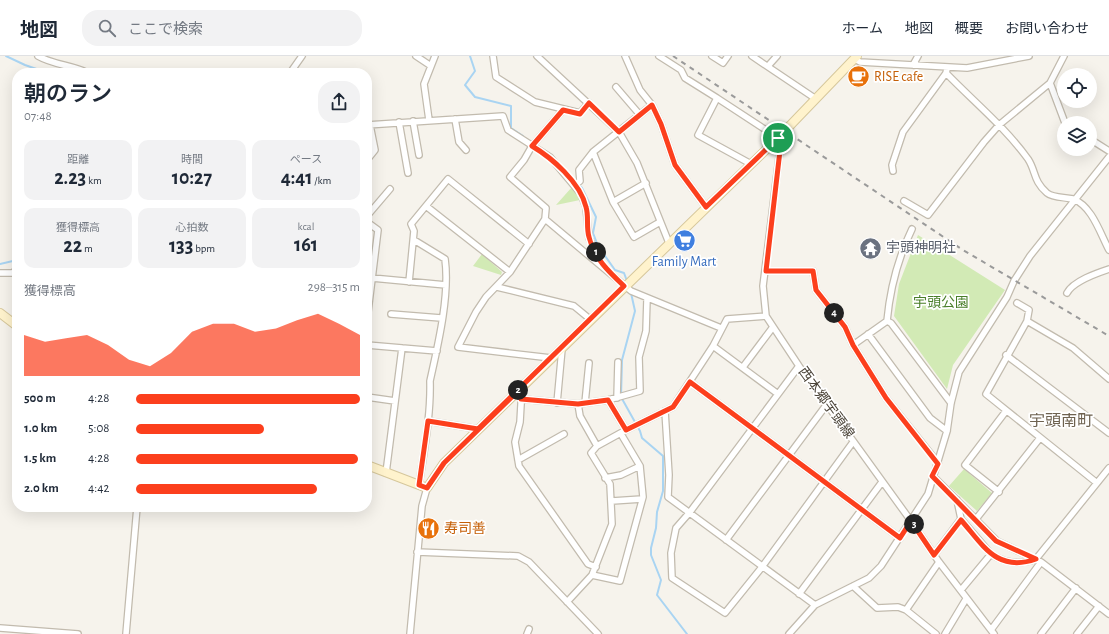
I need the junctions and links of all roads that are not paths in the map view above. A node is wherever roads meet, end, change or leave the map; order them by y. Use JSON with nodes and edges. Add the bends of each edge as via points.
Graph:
{"nodes":[{"id":1,"x":38,"y":56,"type":"edge"},
{"id":2,"x":302,"y":56,"type":"edge"},
{"id":3,"x":416,"y":56,"type":"edge"},
{"id":4,"x":435,"y":56,"type":"edge"},
{"id":5,"x":493,"y":56,"type":"edge"},
{"id":6,"x":537,"y":56,"type":"edge"},
{"id":7,"x":625,"y":56,"type":"edge"},
{"id":8,"x":659,"y":56,"type":"edge"},
{"id":9,"x":712,"y":56,"type":"edge"},
{"id":10,"x":728,"y":56,"type":"edge"},
{"id":11,"x":752,"y":56,"type":"edge"},
{"id":12,"x":777,"y":56,"type":"edge"},
{"id":13,"x":918,"y":56,"type":"edge"},
{"id":14,"x":1029,"y":56,"type":"edge"},
{"id":15,"x":1064,"y":56,"type":"edge"},
{"id":16,"x":856,"y":58,"type":"edge"},
{"id":17,"x":913,"y":65,"type":"junction"},
{"id":18,"x":431,"y":66,"type":"junction"},
{"id":19,"x":768,"y":66,"type":"junction"},
{"id":20,"x":78,"y":68,"type":"edge"},
{"id":21,"x":294,"y":68,"type":"edge"},
{"id":22,"x":947,"y":70,"type":"junction"},
{"id":23,"x":1050,"y":83,"type":"junction"},
{"id":24,"x":616,"y":87,"type":"dead end"},
{"id":25,"x":717,"y":98,"type":"junction"},
{"id":26,"x":816,"y":99,"type":"junction"},
{"id":27,"x":589,"y":103,"type":"junction"},
{"id":28,"x":652,"y":105,"type":"junction"},
{"id":29,"x":563,"y":110,"type":"junction"},
{"id":30,"x":640,"y":115,"type":"junction"},
{"id":31,"x":1062,"y":116,"type":"edge"},
{"id":32,"x":455,"y":119,"type":"junction"},
{"id":33,"x":429,"y":120,"type":"junction"},
{"id":34,"x":413,"y":121,"type":"junction"},
{"id":35,"x":399,"y":122,"type":"junction"},
{"id":36,"x":372,"y":125,"type":"edge"},
{"id":37,"x":999,"y":125,"type":"junction"},
{"id":38,"x":619,"y":132,"type":"junction"},
{"id":39,"x":372,"y":138,"type":"edge"},
{"id":40,"x":778,"y":138,"type":"junction"},
{"id":41,"x":1097,"y":143,"type":"edge"},
{"id":42,"x":532,"y":146,"type":"junction"},
{"id":43,"x":466,"y":150,"type":"dead end"},
{"id":44,"x":1109,"y":151,"type":"edge"},
{"id":45,"x":594,"y":152,"type":"junction"},
{"id":46,"x":372,"y":154,"type":"edge"},
{"id":47,"x":419,"y":155,"type":"dead end"},
{"id":48,"x":1109,"y":157,"type":"edge"},
{"id":49,"x":752,"y":164,"type":"junction"},
{"id":50,"x":893,"y":171,"type":"dead end"},
{"id":51,"x":408,"y":173,"type":"dead end"},
{"id":52,"x":646,"y":183,"type":"junction"},
{"id":53,"x":575,"y":185,"type":"junction"},
{"id":54,"x":390,"y":189,"type":"dead end"},
{"id":55,"x":1074,"y":200,"type":"junction"},
{"id":56,"x":904,"y":201,"type":"dead end"},
{"id":57,"x":613,"y":202,"type":"junction"},
{"id":58,"x":426,"y":206,"type":"junction"},
{"id":59,"x":706,"y":207,"type":"junction"},
{"id":60,"x":372,"y":210,"type":"edge"},
{"id":61,"x":546,"y":218,"type":"junction"},
{"id":62,"x":660,"y":222,"type":"junction"},
{"id":63,"x":372,"y":226,"type":"edge"},
{"id":64,"x":912,"y":229,"type":"dead end"},
{"id":65,"x":414,"y":240,"type":"junction"},
{"id":66,"x":669,"y":243,"type":"junction"},
{"id":67,"x":529,"y":244,"type":"junction"},
{"id":68,"x":1109,"y":250,"type":"edge"},
{"id":69,"x":603,"y":267,"type":"junction"},
{"id":70,"x":1109,"y":269,"type":"edge"},
{"id":71,"x":766,"y":271,"type":"junction"},
{"id":72,"x":12,"y":272,"type":"edge"},
{"id":73,"x":510,"y":272,"type":"junction"},
{"id":74,"x":0,"y":273,"type":"edge"},
{"id":75,"x":372,"y":278,"type":"joint"},
{"id":76,"x":409,"y":282,"type":"junction"},
{"id":77,"x":446,"y":285,"type":"junction"},
{"id":78,"x":624,"y":286,"type":"junction"},
{"id":79,"x":497,"y":287,"type":"junction"},
{"id":80,"x":1067,"y":293,"type":"dead end"},
{"id":81,"x":647,"y":299,"type":"junction"},
{"id":82,"x":1017,"y":303,"type":"dead end"},
{"id":83,"x":0,"y":313,"type":"edge"},
{"id":84,"x":390,"y":314,"type":"dead end"},
{"id":85,"x":766,"y":316,"type":"junction"},
{"id":86,"x":441,"y":318,"type":"junction"},
{"id":87,"x":591,"y":320,"type":"junction"},
{"id":88,"x":1027,"y":320,"type":"junction"},
{"id":89,"x":887,"y":321,"type":"junction"},
{"id":90,"x":12,"y":322,"type":"edge"},
{"id":91,"x":773,"y":327,"type":"junction"},
{"id":92,"x":721,"y":328,"type":"junction"},
{"id":93,"x":868,"y":334,"type":"junction"},
{"id":94,"x":372,"y":345,"type":"edge"},
{"id":95,"x":853,"y":345,"type":"junction"},
{"id":96,"x":713,"y":346,"type":"junction"},
{"id":97,"x":402,"y":348,"type":"junction"},
{"id":98,"x":562,"y":349,"type":"junction"},
{"id":99,"x":436,"y":351,"type":"junction"},
{"id":100,"x":1006,"y":355,"type":"junction"},
{"id":101,"x":551,"y":358,"type":"junction"},
{"id":102,"x":618,"y":362,"type":"dead end"},
{"id":103,"x":589,"y":363,"type":"dead end"},
{"id":104,"x":799,"y":366,"type":"junction"},
{"id":105,"x":743,"y":367,"type":"junction"},
{"id":106,"x":1109,"y":378,"type":"edge"},
{"id":107,"x":690,"y":382,"type":"junction"},
{"id":108,"x":522,"y":387,"type":"junction"},
{"id":109,"x":778,"y":394,"type":"junction"},
{"id":110,"x":372,"y":398,"type":"edge"},
{"id":111,"x":617,"y":398,"type":"junction"},
{"id":112,"x":521,"y":399,"type":"junction"},
{"id":113,"x":608,"y":400,"type":"junction"},
{"id":114,"x":395,"y":401,"type":"junction"},
{"id":115,"x":557,"y":403,"type":"junction"},
{"id":116,"x":585,"y":403,"type":"junction"},
{"id":117,"x":578,"y":404,"type":"junction"},
{"id":118,"x":827,"y":404,"type":"junction"},
{"id":119,"x":951,"y":404,"type":"junction"},
{"id":120,"x":666,"y":411,"type":"junction"},
{"id":121,"x":1006,"y":411,"type":"junction"},
{"id":122,"x":428,"y":421,"type":"junction"},
{"id":123,"x":478,"y":429,"type":"junction"},
{"id":124,"x":753,"y":429,"type":"junction"},
{"id":125,"x":947,"y":431,"type":"junction"},
{"id":126,"x":624,"y":432,"type":"junction"},
{"id":127,"x":1109,"y":433,"type":"edge"},
{"id":128,"x":564,"y":434,"type":"dead end"},
{"id":129,"x":1040,"y":438,"type":"junction"},
{"id":130,"x":854,"y":442,"type":"junction"},
{"id":131,"x":597,"y":446,"type":"junction"},
{"id":132,"x":789,"y":454,"type":"junction"},
{"id":133,"x":518,"y":460,"type":"junction"},
{"id":134,"x":938,"y":464,"type":"junction"},
{"id":135,"x":640,"y":466,"type":"junction"},
{"id":136,"x":372,"y":467,"type":"edge"},
{"id":137,"x":1109,"y":468,"type":"edge"},
{"id":138,"x":386,"y":472,"type":"junction"},
{"id":139,"x":932,"y":476,"type":"junction"},
{"id":140,"x":605,"y":478,"type":"junction"},
{"id":141,"x":826,"y":482,"type":"junction"},
{"id":142,"x":882,"y":482,"type":"junction"},
{"id":143,"x":1097,"y":483,"type":"junction"},
{"id":144,"x":419,"y":485,"type":"junction"},
{"id":145,"x":427,"y":488,"type":"junction"},
{"id":146,"x":999,"y":492,"type":"junction"},
{"id":147,"x":642,"y":500,"type":"junction"},
{"id":148,"x":957,"y":500,"type":"junction"},
{"id":149,"x":612,"y":501,"type":"junction"},
{"id":150,"x":862,"y":508,"type":"junction"},
{"id":151,"x":137,"y":512,"type":"edge"},
{"id":152,"x":690,"y":512,"type":"junction"},
{"id":153,"x":976,"y":519,"type":"junction"},
{"id":154,"x":961,"y":520,"type":"junction"},
{"id":155,"x":911,"y":521,"type":"junction"},
{"id":156,"x":900,"y":538,"type":"junction"},
{"id":157,"x":726,"y":540,"type":"junction"},
{"id":158,"x":417,"y":552,"type":"junction"},
{"id":159,"x":991,"y":554,"type":"junction"},
{"id":160,"x":934,"y":555,"type":"junction"},
{"id":161,"x":1039,"y":561,"type":"junction"},
{"id":162,"x":939,"y":562,"type":"junction"},
{"id":163,"x":596,"y":567,"type":"junction"},
{"id":164,"x":762,"y":567,"type":"junction"},
{"id":165,"x":592,"y":575,"type":"junction"},
{"id":166,"x":853,"y":586,"type":"junction"},
{"id":167,"x":1076,"y":588,"type":"junction"},
{"id":168,"x":961,"y":590,"type":"junction"},
{"id":169,"x":799,"y":594,"type":"junction"},
{"id":170,"x":966,"y":599,"type":"junction"},
{"id":171,"x":567,"y":602,"type":"junction"},
{"id":172,"x":816,"y":605,"type":"junction"},
{"id":173,"x":1099,"y":606,"type":"junction"},
{"id":174,"x":906,"y":610,"type":"junction"},
{"id":175,"x":1109,"y":614,"type":"edge"},
{"id":176,"x":0,"y":628,"type":"edge"},
{"id":177,"x":992,"y":632,"type":"edge"},
{"id":178,"x":78,"y":634,"type":"edge"},
{"id":179,"x":126,"y":634,"type":"edge"},
{"id":180,"x":410,"y":634,"type":"edge"},
{"id":181,"x":598,"y":634,"type":"edge"},
{"id":182,"x":789,"y":634,"type":"edge"},
{"id":183,"x":936,"y":634,"type":"edge"},
{"id":184,"x":945,"y":634,"type":"edge"},
{"id":185,"x":1041,"y":634,"type":"edge"},
{"id":186,"x":1077,"y":634,"type":"edge"}],
"edges":[{"from":1,"to":20,"type":"street"},
{"from":2,"to":21,"type":"street"},
{"from":3,"to":18,"type":"street"},
{"from":4,"to":18,"type":"street"},
{"from":5,"to":29,"type":"street","via":[[496,77],[535,102]]},
{"from":6,"to":27,"type":"street","via":[[566,85]]},
{"from":7,"to":28,"type":"street","via":[[640,90]]},
{"from":8,"to":25,"type":"street","via":[[681,70],[685,78]]},
{"from":9,"to":10,"type":"street","via":[[723,63]]},
{"from":11,"to":19,"type":"street"},
{"from":12,"to":19,"type":"street"},
{"from":13,"to":17,"type":"street"},
{"from":14,"to":22,"type":"street"},
{"from":15,"to":23,"type":"street"},
{"from":16,"to":17,"type":"street","via":[[860,62]]},
{"from":16,"to":26,"type":"street"},
{"from":17,"to":22,"type":"street"},
{"from":18,"to":33,"type":"street","via":[[424,84]]},
{"from":19,"to":26,"type":"street"},
{"from":22,"to":37,"type":"street"},
{"from":22,"to":50,"type":"street","via":[[903,132],[892,165]]},
{"from":23,"to":31,"type":"street"},
{"from":23,"to":37,"type":"street"},
{"from":24,"to":30,"type":"street"},
{"from":25,"to":40,"type":"street"},
{"from":25,"to":49,"type":"street","via":[[698,135]]},
{"from":26,"to":40,"type":"street"},
{"from":27,"to":29,"type":"street","via":[[580,114]]},
{"from":27,"to":38,"type":"street"},
{"from":28,"to":30,"type":"street"},
{"from":28,"to":59,"type":"street","via":[[675,165]]},
{"from":29,"to":42,"type":"street"},
{"from":30,"to":38,"type":"street"},
{"from":32,"to":33,"type":"street"},
{"from":32,"to":42,"type":"street","via":[[503,116],[505,127]]},
{"from":32,"to":43,"type":"street","via":[[459,142]]},
{"from":33,"to":34,"type":"street"},
{"from":34,"to":35,"type":"street"},
{"from":34,"to":47,"type":"street"},
{"from":35,"to":36,"type":"street"},
{"from":35,"to":51,"type":"street"},
{"from":37,"to":55,"type":"street","via":[[1029,160],[1036,182],[1048,194]]},
{"from":37,"to":56,"type":"street","via":[[928,215]]},
{"from":38,"to":45,"type":"street"},
{"from":38,"to":52,"type":"street"},
{"from":39,"to":46,"type":"street","via":[[375,150]]},
{"from":40,"to":49,"type":"street"},
{"from":40,"to":71,"type":"street","name":"西本郷宇頭線","via":[[781,142]]},
{"from":41,"to":44,"type":"street"},
{"from":42,"to":53,"type":"street","via":[[550,157]]},
{"from":42,"to":61,"type":"street","via":[[510,177],[546,208]]},
{"from":45,"to":53,"type":"street","via":[[579,170],[580,181]]},
{"from":45,"to":57,"type":"street"},
{"from":48,"to":55,"type":"street"},
{"from":49,"to":59,"type":"street"},
{"from":52,"to":57,"type":"street"},
{"from":52,"to":62,"type":"street"},
{"from":53,"to":69,"type":"street","via":[[586,207],[589,238]]},
{"from":54,"to":60,"type":"street"},
{"from":55,"to":68,"type":"street","via":[[1091,214]]},
{"from":55,"to":119,"type":"street","via":[[1030,256],[959,372]]},
{"from":57,"to":62,"type":"street","via":[[634,237]]},
{"from":58,"to":65,"type":"street","via":[[411,224]]},
{"from":58,"to":67,"type":"street","via":[[448,179]]},
{"from":58,"to":73,"type":"street"},
{"from":59,"to":66,"type":"street"},
{"from":61,"to":67,"type":"street"},
{"from":61,"to":69,"type":"street"},
{"from":62,"to":66,"type":"street"},
{"from":63,"to":75,"type":"street","via":[[378,230]]},
{"from":64,"to":89,"type":"street","via":[[902,251]]},
{"from":65,"to":76,"type":"street"},
{"from":65,"to":77,"type":"street","via":[[445,259]]},
{"from":66,"to":78,"type":"street"},
{"from":67,"to":73,"type":"street"},
{"from":69,"to":78,"type":"street"},
{"from":70,"to":80,"type":"street","via":[[1090,276],[1069,289]]},
{"from":71,"to":85,"type":"street","name":"西本郷宇頭線","via":[[763,286]]},
{"from":71,"to":95,"type":"street","via":[[813,271],[816,290],[845,327]]},
{"from":72,"to":74,"type":"street"},
{"from":73,"to":79,"type":"street"},
{"from":75,"to":76,"type":"street"},
{"from":76,"to":77,"type":"street"},
{"from":77,"to":86,"type":"street"},
{"from":78,"to":81,"type":"street"},
{"from":78,"to":87,"type":"street"},
{"from":79,"to":87,"type":"street","via":[[574,306]]},
{"from":79,"to":101,"type":"street","via":[[473,316],[458,347]]},
{"from":81,"to":92,"type":"street"},
{"from":81,"to":111,"type":"street","via":[[646,331],[639,357],[640,391]]},
{"from":82,"to":88,"type":"street","via":[[1029,310]]},
{"from":83,"to":90,"type":"street"},
{"from":84,"to":86,"type":"street"},
{"from":85,"to":91,"type":"street","name":"西本郷宇頭線"},
{"from":85,"to":92,"type":"street","via":[[727,319]]},
{"from":86,"to":99,"type":"street"},
{"from":87,"to":98,"type":"street"},
{"from":88,"to":100,"type":"street"},
{"from":88,"to":106,"type":"street","via":[[1073,348]]},
{"from":89,"to":93,"type":"street"},
{"from":89,"to":119,"type":"street"},
{"from":91,"to":104,"type":"street","name":"西本郷宇頭線"},
{"from":91,"to":105,"type":"street"},
{"from":92,"to":96,"type":"street"},
{"from":93,"to":95,"type":"street"},
{"from":93,"to":125,"type":"street","via":[[930,418]]},
{"from":94,"to":97,"type":"street"},
{"from":95,"to":134,"type":"street","via":[[886,398]]},
{"from":96,"to":105,"type":"street"},
{"from":96,"to":107,"type":"street"},
{"from":97,"to":99,"type":"street"},
{"from":97,"to":114,"type":"street"},
{"from":98,"to":101,"type":"street"},
{"from":98,"to":115,"type":"street"},
{"from":99,"to":122,"type":"street","via":[[430,381]]},
{"from":100,"to":121,"type":"street","via":[[986,394]]},
{"from":100,"to":127,"type":"street"},
{"from":101,"to":108,"type":"street"},
{"from":102,"to":111,"type":"street"},
{"from":103,"to":116,"type":"street"},
{"from":104,"to":109,"type":"street"},
{"from":104,"to":118,"type":"street","name":"西本郷宇頭線"},
{"from":105,"to":109,"type":"street"},
{"from":107,"to":120,"type":"street","via":[[673,407]]},
{"from":107,"to":124,"type":"street"},
{"from":108,"to":112,"type":"street"},
{"from":108,"to":123,"type":"street"},
{"from":109,"to":124,"type":"street"},
{"from":110,"to":114,"type":"street"},
{"from":111,"to":113,"type":"street"},
{"from":112,"to":115,"type":"street"},
{"from":112,"to":133,"type":"street","via":[[520,422],[515,442]]},
{"from":113,"to":116,"type":"street"},
{"from":113,"to":126,"type":"street"},
{"from":114,"to":138,"type":"street"},
{"from":115,"to":117,"type":"street"},
{"from":116,"to":117,"type":"street"},
{"from":117,"to":131,"type":"street","via":[[580,416]]},
{"from":118,"to":130,"type":"street","name":"西本郷宇頭線"},
{"from":118,"to":132,"type":"street"},
{"from":119,"to":125,"type":"street"},
{"from":120,"to":126,"type":"street"},
{"from":120,"to":152,"type":"street","via":[[668,497]]},
{"from":121,"to":129,"type":"street"},
{"from":121,"to":146,"type":"street","via":[[965,465]]},
{"from":122,"to":123,"type":"street"},
{"from":122,"to":144,"type":"street"},
{"from":123,"to":145,"type":"street","via":[[444,463]]},
{"from":124,"to":132,"type":"street"},
{"from":124,"to":152,"type":"street"},
{"from":125,"to":134,"type":"street"},
{"from":126,"to":131,"type":"street"},
{"from":126,"to":135,"type":"street"},
{"from":128,"to":133,"type":"street"},
{"from":129,"to":143,"type":"street"},
{"from":129,"to":146,"type":"street"},
{"from":130,"to":141,"type":"street"},
{"from":130,"to":142,"type":"street","name":"西本郷宇頭線"},
{"from":131,"to":140,"type":"street","via":[[591,452]]},
{"from":132,"to":141,"type":"street"},
{"from":132,"to":157,"type":"street"},
{"from":133,"to":163,"type":"street","via":[[519,466],[588,564]]},
{"from":134,"to":139,"type":"street"},
{"from":135,"to":140,"type":"street","via":[[622,475]]},
{"from":135,"to":147,"type":"street"},
{"from":136,"to":138,"type":"street"},
{"from":137,"to":143,"type":"street"},
{"from":138,"to":144,"type":"street"},
{"from":139,"to":148,"type":"street"},
{"from":139,"to":155,"type":"street","via":[[928,494]]},
{"from":140,"to":149,"type":"street","via":[[610,484]]},
{"from":141,"to":150,"type":"street"},
{"from":141,"to":164,"type":"street"},
{"from":142,"to":150,"type":"street"},
{"from":142,"to":155,"type":"street","name":"西本郷宇頭線"},
{"from":143,"to":161,"type":"street"},
{"from":144,"to":145,"type":"street"},
{"from":145,"to":158,"type":"street","via":[[422,506]]},
{"from":146,"to":153,"type":"street"},
{"from":147,"to":149,"type":"street"},
{"from":147,"to":165,"type":"street","via":[[620,581]]},
{"from":148,"to":153,"type":"street"},
{"from":148,"to":154,"type":"street"},
{"from":149,"to":163,"type":"street","via":[[612,524]]},
{"from":150,"to":156,"type":"street"},
{"from":150,"to":169,"type":"street"},
{"from":151,"to":179,"type":"street"},
{"from":152,"to":157,"type":"street"},
{"from":152,"to":164,"type":"street","via":[[676,528],[671,553],[672,578],[725,613]]},
{"from":153,"to":161,"type":"street","via":[[996,541]]},
{"from":154,"to":159,"type":"street"},
{"from":154,"to":160,"type":"street"},
{"from":155,"to":156,"type":"street"},
{"from":155,"to":160,"type":"street","name":"西本郷宇頭線"},
{"from":156,"to":166,"type":"street","via":[[876,572]]},
{"from":157,"to":164,"type":"street"},
{"from":158,"to":171,"type":"street","via":[[518,556],[529,562]]},
{"from":158,"to":180,"type":"street"},
{"from":159,"to":161,"type":"street","via":[[1006,563]]},
{"from":159,"to":168,"type":"street"},
{"from":160,"to":162,"type":"street","name":"西本郷宇頭線"},
{"from":161,"to":167,"type":"street"},
{"from":161,"to":177,"type":"street"},
{"from":162,"to":168,"type":"street","name":"西本郷宇頭線"},
{"from":162,"to":174,"type":"street"},
{"from":163,"to":165,"type":"street"},
{"from":164,"to":169,"type":"street"},
{"from":165,"to":171,"type":"street"},
{"from":166,"to":172,"type":"street"},
{"from":166,"to":174,"type":"street","via":[[877,608],[898,607]]},
{"from":167,"to":173,"type":"street"},
{"from":167,"to":185,"type":"street"},
{"from":168,"to":170,"type":"street","name":"西本郷宇頭線"},
{"from":169,"to":172,"type":"street"},
{"from":170,"to":177,"type":"street","name":"西本郷宇頭線"},
{"from":170,"to":184,"type":"street"},
{"from":171,"to":181,"type":"street"},
{"from":172,"to":182,"type":"street"},
{"from":173,"to":175,"type":"street"},
{"from":173,"to":186,"type":"street"},
{"from":174,"to":183,"type":"street"},
{"from":176,"to":178,"type":"street"}]}
